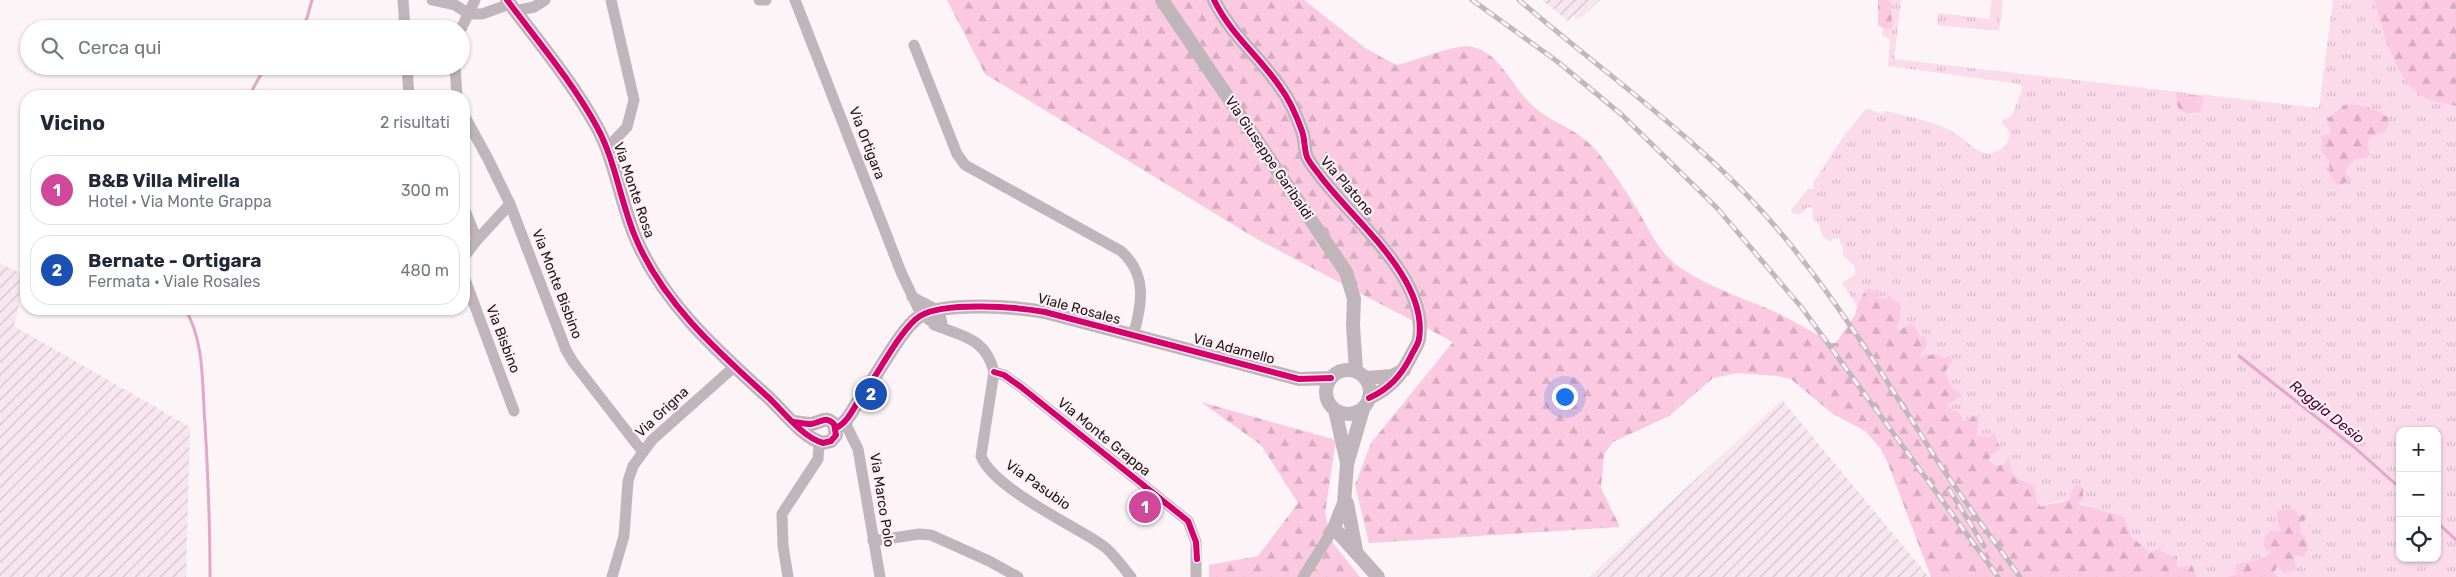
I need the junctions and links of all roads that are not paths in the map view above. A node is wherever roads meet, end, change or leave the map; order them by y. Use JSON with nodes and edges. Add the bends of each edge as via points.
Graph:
{"nodes":[{"id":1,"x":403,"y":0,"type":"edge"},
{"id":2,"x":432,"y":0,"type":"edge"},
{"id":3,"x":475,"y":0,"type":"edge"},
{"id":4,"x":545,"y":0,"type":"edge"},
{"id":5,"x":611,"y":0,"type":"edge"},
{"id":6,"x":759,"y":0,"type":"edge"},
{"id":7,"x":766,"y":0,"type":"edge"},
{"id":8,"x":796,"y":0,"type":"edge"},
{"id":9,"x":1162,"y":0,"type":"edge"},
{"id":10,"x":1214,"y":0,"type":"edge"},
{"id":11,"x":511,"y":5,"type":"edge"},
{"id":12,"x":469,"y":14,"type":"junction"},
{"id":13,"x":404,"y":20,"type":"edge"},
{"id":14,"x":466,"y":20,"type":"edge"},
{"id":15,"x":914,"y":45,"type":"dead end"},
{"id":16,"x":408,"y":75,"type":"edge"},
{"id":17,"x":456,"y":75,"type":"edge"},
{"id":18,"x":409,"y":90,"type":"edge"},
{"id":19,"x":457,"y":90,"type":"edge"},
{"id":20,"x":470,"y":126,"type":"edge"},
{"id":21,"x":608,"y":148,"type":"junction"},
{"id":22,"x":510,"y":204,"type":"junction"},
{"id":23,"x":470,"y":224,"type":"edge"},
{"id":24,"x":476,"y":240,"type":"junction"},
{"id":25,"x":470,"y":248,"type":"edge"},
{"id":26,"x":470,"y":293,"type":"edge"},
{"id":27,"x":912,"y":297,"type":"junction"},
{"id":28,"x":930,"y":315,"type":"junction"},
{"id":29,"x":1353,"y":325,"type":"junction"},
{"id":30,"x":1133,"y":336,"type":"junction"},
{"id":31,"x":734,"y":367,"type":"junction"},
{"id":32,"x":1404,"y":370,"type":"junction"},
{"id":33,"x":994,"y":372,"type":"junction"},
{"id":34,"x":1336,"y":374,"type":"junction"},
{"id":35,"x":1361,"y":375,"type":"junction"},
{"id":36,"x":1299,"y":379,"type":"junction"},
{"id":37,"x":1326,"y":398,"type":"junction"},
{"id":38,"x":1366,"y":403,"type":"junction"},
{"id":39,"x":1334,"y":410,"type":"junction"},
{"id":40,"x":514,"y":411,"type":"dead end"},
{"id":41,"x":794,"y":422,"type":"junction"},
{"id":42,"x":835,"y":425,"type":"junction"},
{"id":43,"x":817,"y":440,"type":"junction"},
{"id":44,"x":642,"y":452,"type":"junction"},
{"id":45,"x":1347,"y":464,"type":"junction"},
{"id":46,"x":1346,"y":489,"type":"junction"},
{"id":47,"x":1334,"y":528,"type":"junction"},
{"id":48,"x":873,"y":541,"type":"junction"},
{"id":49,"x":1356,"y":554,"type":"junction"},
{"id":50,"x":612,"y":577,"type":"edge"},
{"id":51,"x":788,"y":577,"type":"edge"},
{"id":52,"x":880,"y":577,"type":"edge"},
{"id":53,"x":1018,"y":577,"type":"edge"},
{"id":54,"x":1131,"y":577,"type":"edge"},
{"id":55,"x":1196,"y":577,"type":"edge"},
{"id":56,"x":1303,"y":577,"type":"edge"},
{"id":57,"x":1378,"y":577,"type":"edge"}],
"edges":[{"from":1,"to":13,"type":"street"},
{"from":2,"to":12,"type":"street","via":[[455,6]]},
{"from":3,"to":12,"type":"street"},
{"from":4,"to":11,"type":"street","via":[[534,7]]},
{"from":5,"to":21,"type":"street","via":[[634,90],[633,110],[627,127]]},
{"from":6,"to":7,"type":"street"},
{"from":8,"to":27,"type":"street","name":"Via Ortigara"},
{"from":9,"to":29,"type":"street","name":"Via Giuseppe Garibaldi","via":[[1346,272],[1354,298]]},
{"from":10,"to":32,"type":"street","name":"Via Platone","via":[[1221,15],[1280,87],[1303,132],[1307,158],[1324,182],[1374,237],[1412,295],[1419,318],[1419,340]]},
{"from":11,"to":12,"type":"street","via":[[482,14]]},
{"from":11,"to":21,"type":"street","name":"Via Monte Rosa","via":[[582,101]]},
{"from":12,"to":14,"type":"street"},
{"from":15,"to":30,"type":"street","via":[[957,154],[965,165],[1122,251],[1133,262],[1142,288],[1140,314]]},
{"from":16,"to":18,"type":"street"},
{"from":17,"to":19,"type":"street"},
{"from":20,"to":22,"type":"street","name":"Via Monte Bisbino"},
{"from":21,"to":31,"type":"street","name":"Via Monte Rosa","via":[[620,196],[646,260],[680,310]]},
{"from":22,"to":24,"type":"street"},
{"from":22,"to":44,"type":"street","name":"Via Monte Bisbino","via":[[566,350]]},
{"from":23,"to":24,"type":"street"},
{"from":24,"to":25,"type":"street"},
{"from":26,"to":40,"type":"street","name":"Via Bisbino"},
{"from":27,"to":28,"type":"street","name":"Via Ortigara"},
{"from":27,"to":28,"type":"street"},
{"from":28,"to":30,"type":"street","name":"Viale Rosales","via":[[978,307],[1024,308]]},
{"from":28,"to":33,"type":"street","via":[[943,328],[980,344]]},
{"from":28,"to":42,"type":"street","via":[[909,327],[856,404]]},
{"from":29,"to":34,"type":"street","name":"Via Giuseppe Garibaldi"},
{"from":29,"to":35,"type":"street","name":"Via Giuseppe Garibaldi"},
{"from":30,"to":36,"type":"street","name":"Via Adamello"},
{"from":31,"to":41,"type":"street","name":"Via Monte Rosa"},
{"from":31,"to":44,"type":"street","name":"Via Grigna"},
{"from":32,"to":35,"type":"street","via":[[1392,376]]},
{"from":32,"to":38,"type":"street"},
{"from":33,"to":54,"type":"street","name":"Via Pasubio","via":[[982,456],[987,466],[1014,490],[1103,546]]},
{"from":33,"to":55,"type":"street","name":"Via Monte Grappa","via":[[1021,387],[1188,521],[1196,542]]},
{"from":34,"to":35,"type":"street"},
{"from":34,"to":36,"type":"street","name":"Via Adamello"},
{"from":34,"to":37,"type":"street","via":[[1326,387]]},
{"from":35,"to":38,"type":"street","via":[[1370,385]]},
{"from":36,"to":37,"type":"street","name":"Via Adamello"},
{"from":37,"to":39,"type":"street"},
{"from":38,"to":39,"type":"street","via":[[1349,415]]},
{"from":38,"to":45,"type":"street"},
{"from":39,"to":45,"type":"street"},
{"from":41,"to":42,"type":"street"},
{"from":41,"to":43,"type":"street","name":"Via Monte Rosa"},
{"from":42,"to":43,"type":"street","via":[[831,441]]},
{"from":42,"to":43,"type":"street","via":[[813,430]]},
{"from":42,"to":48,"type":"street","name":"Via Marco Polo","via":[[858,449]]},
{"from":43,"to":51,"type":"street","via":[[818,459],[782,514]]},
{"from":44,"to":50,"type":"street","name":"Via Grigna","via":[[628,482],[624,536]]},
{"from":45,"to":46,"type":"street"},
{"from":46,"to":47,"type":"street","via":[[1341,516]]},
{"from":46,"to":49,"type":"street"},
{"from":47,"to":49,"type":"street"},
{"from":47,"to":56,"type":"street"},
{"from":48,"to":52,"type":"street","name":"Via Marco Polo"},
{"from":48,"to":53,"type":"street","via":[[931,535]]},
{"from":49,"to":57,"type":"street"}]}
